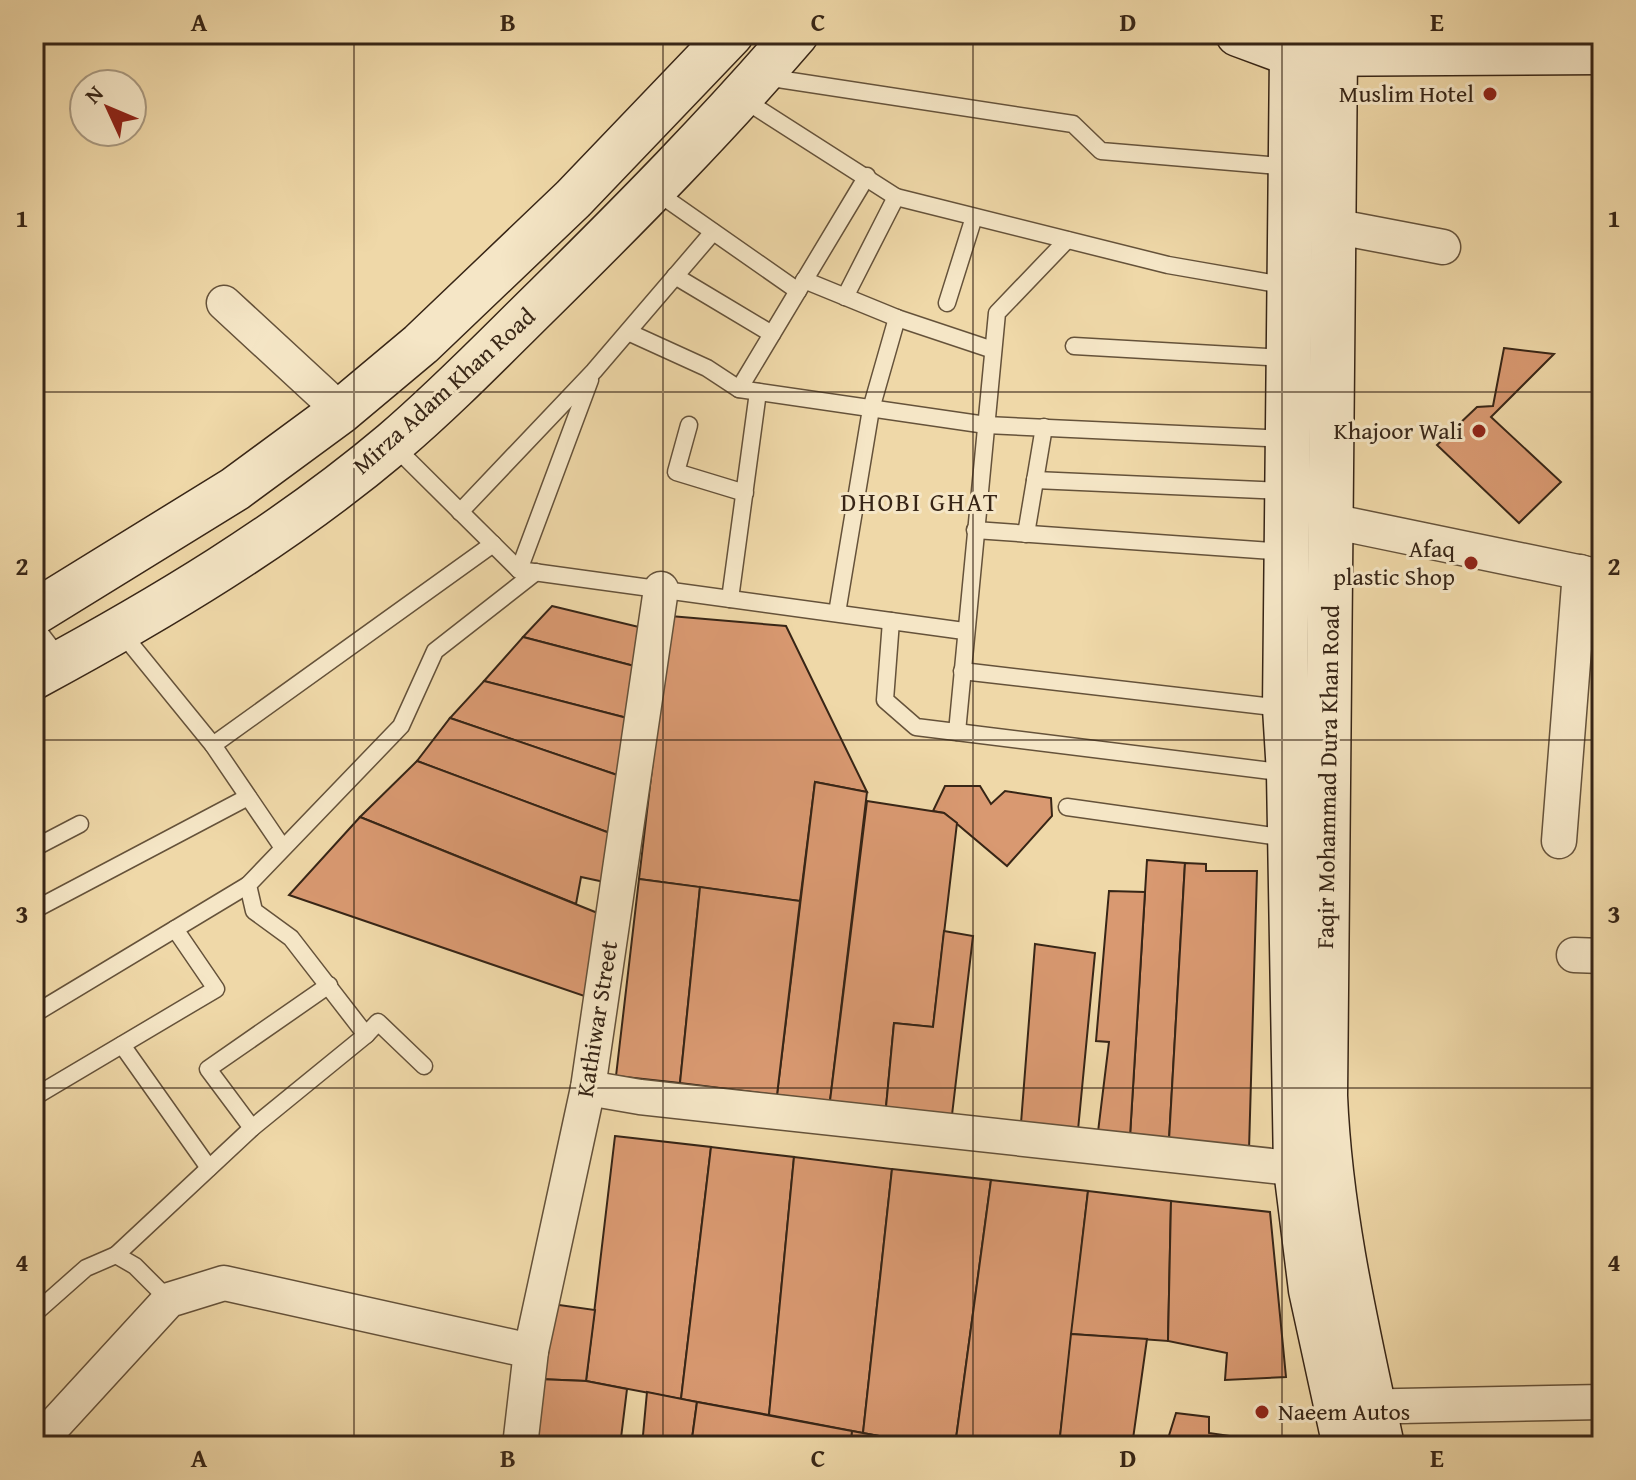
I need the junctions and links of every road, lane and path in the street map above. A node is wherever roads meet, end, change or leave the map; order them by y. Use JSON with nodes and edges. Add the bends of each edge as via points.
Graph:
{"nodes":[{"id":1,"x":731,"y":34,"type":"edge"},
{"id":2,"x":796,"y":34,"type":"edge"},
{"id":3,"x":1268,"y":42,"type":"edge"},
{"id":4,"x":1554,"y":43,"type":"edge"},
{"id":5,"x":1432,"y":44,"type":"edge"},
{"id":6,"x":1490,"y":44,"type":"edge"},
{"id":7,"x":1353,"y":47,"type":"edge"},
{"id":8,"x":1602,"y":52,"type":"edge"},
{"id":9,"x":750,"y":87,"type":"junction"},
{"id":10,"x":1292,"y":167,"type":"junction"},
{"id":11,"x":867,"y":176,"type":"junction"},
{"id":12,"x":654,"y":190,"type":"junction"},
{"id":13,"x":896,"y":197,"type":"junction"},
{"id":14,"x":974,"y":217,"type":"junction"},
{"id":15,"x":1333,"y":226,"type":"junction"},
{"id":16,"x":713,"y":232,"type":"junction"},
{"id":17,"x":1067,"y":240,"type":"junction"},
{"id":18,"x":1443,"y":247,"type":"dead end"},
{"id":19,"x":675,"y":276,"type":"junction"},
{"id":20,"x":801,"y":286,"type":"junction"},
{"id":21,"x":1290,"y":286,"type":"junction"},
{"id":22,"x":845,"y":297,"type":"junction"},
{"id":23,"x":224,"y":303,"type":"dead end"},
{"id":24,"x":947,"y":303,"type":"dead end"},
{"id":25,"x":897,"y":318,"type":"junction"},
{"id":26,"x":628,"y":332,"type":"junction"},
{"id":27,"x":772,"y":334,"type":"junction"},
{"id":28,"x":1074,"y":346,"type":"dead end"},
{"id":29,"x":993,"y":350,"type":"junction"},
{"id":30,"x":1287,"y":358,"type":"junction"},
{"id":31,"x":594,"y":371,"type":"junction"},
{"id":32,"x":739,"y":389,"type":"junction"},
{"id":33,"x":758,"y":392,"type":"junction"},
{"id":34,"x":871,"y":409,"type":"junction"},
{"id":35,"x":341,"y":411,"type":"junction"},
{"id":36,"x":689,"y":425,"type":"dead end"},
{"id":37,"x":986,"y":425,"type":"junction"},
{"id":38,"x":1044,"y":427,"type":"junction"},
{"id":39,"x":1289,"y":439,"type":"junction"},
{"id":40,"x":392,"y":444,"type":"junction"},
{"id":41,"x":1035,"y":480,"type":"junction"},
{"id":42,"x":1289,"y":491,"type":"junction"},
{"id":43,"x":745,"y":493,"type":"junction"},
{"id":44,"x":460,"y":512,"type":"junction"},
{"id":45,"x":1331,"y":521,"type":"junction"},
{"id":46,"x":975,"y":530,"type":"junction"},
{"id":47,"x":1026,"y":534,"type":"junction"},
{"id":48,"x":493,"y":544,"type":"junction"},
{"id":49,"x":1287,"y":552,"type":"junction"},
{"id":50,"x":527,"y":571,"type":"junction"},
{"id":51,"x":1591,"y":574,"type":"edge"},
{"id":52,"x":661,"y":589,"type":"junction"},
{"id":53,"x":730,"y":599,"type":"junction"},
{"id":54,"x":34,"y":613,"type":"edge"},
{"id":55,"x":837,"y":613,"type":"junction"},
{"id":56,"x":891,"y":621,"type":"junction"},
{"id":57,"x":120,"y":630,"type":"junction"},
{"id":58,"x":964,"y":631,"type":"junction"},
{"id":59,"x":41,"y":661,"type":"edge"},
{"id":60,"x":962,"y":671,"type":"junction"},
{"id":61,"x":1285,"y":708,"type":"junction"},
{"id":62,"x":957,"y":732,"type":"junction"},
{"id":63,"x":213,"y":745,"type":"junction"},
{"id":64,"x":1289,"y":773,"type":"junction"},
{"id":65,"x":248,"y":797,"type":"junction"},
{"id":66,"x":1067,"y":807,"type":"dead end"},
{"id":67,"x":80,"y":824,"type":"dead end"},
{"id":68,"x":1289,"y":838,"type":"junction"},
{"id":69,"x":1559,"y":841,"type":"dead end"},
{"id":70,"x":34,"y":848,"type":"edge"},
{"id":71,"x":283,"y":848,"type":"junction"},
{"id":72,"x":248,"y":885,"type":"junction"},
{"id":73,"x":34,"y":910,"type":"edge"},
{"id":74,"x":175,"y":929,"type":"junction"},
{"id":75,"x":329,"y":985,"type":"junction"},
{"id":76,"x":34,"y":1014,"type":"edge"},
{"id":77,"x":366,"y":1035,"type":"junction"},
{"id":78,"x":122,"y":1045,"type":"junction"},
{"id":79,"x":424,"y":1066,"type":"dead end"},
{"id":80,"x":588,"y":1088,"type":"junction"},
{"id":81,"x":34,"y":1097,"type":"edge"},
{"id":82,"x":252,"y":1128,"type":"junction"},
{"id":83,"x":209,"y":1168,"type":"junction"},
{"id":84,"x":1313,"y":1171,"type":"junction"},
{"id":85,"x":116,"y":1255,"type":"junction"},
{"id":86,"x":169,"y":1300,"type":"junction"},
{"id":87,"x":34,"y":1314,"type":"edge"},
{"id":88,"x":531,"y":1351,"type":"junction"},
{"id":89,"x":1602,"y":1402,"type":"edge"},
{"id":90,"x":1359,"y":1426,"type":"edge"},
{"id":91,"x":35,"y":1446,"type":"edge"},
{"id":92,"x":520,"y":1446,"type":"edge"}],
"edges":[{"from":1,"to":35,"type":"main road","name":"Mirza Adam Khan Road","via":[[573,199],[421,344]]},
{"from":2,"to":9,"type":"main road","name":"Mirza Adam Khan Road"},
{"from":3,"to":7,"type":"main road"},
{"from":3,"to":10,"type":"main road","name":"Faqir Mohammad Dura Khan Road"},
{"from":4,"to":6,"type":"main road"},
{"from":4,"to":8,"type":"main road"},
{"from":5,"to":6,"type":"main road"},
{"from":5,"to":7,"type":"main road"},
{"from":7,"to":15,"type":"main road","name":"Faqir Mohammad Dura Khan Road"},
{"from":9,"to":10,"type":"lane","via":[[1073,124],[1101,151]]},
{"from":9,"to":11,"type":"lane"},
{"from":9,"to":12,"type":"main road","name":"Mirza Adam Khan Road"},
{"from":10,"to":21,"type":"main road","name":"Faqir Mohammad Dura Khan Road"},
{"from":11,"to":13,"type":"lane"},
{"from":11,"to":20,"type":"lane"},
{"from":12,"to":16,"type":"lane"},
{"from":12,"to":40,"type":"main road","name":"Mirza Adam Khan Road"},
{"from":13,"to":14,"type":"lane"},
{"from":13,"to":22,"type":"lane"},
{"from":14,"to":17,"type":"lane"},
{"from":14,"to":24,"type":"lane"},
{"from":15,"to":18,"type":"street"},
{"from":15,"to":45,"type":"main road","name":"Faqir Mohammad Dura Khan Road"},
{"from":16,"to":19,"type":"lane"},
{"from":16,"to":20,"type":"lane"},
{"from":17,"to":21,"type":"lane","via":[[1168,265]]},
{"from":17,"to":29,"type":"lane","via":[[997,313]]},
{"from":19,"to":26,"type":"lane"},
{"from":19,"to":27,"type":"lane"},
{"from":20,"to":22,"type":"lane"},
{"from":20,"to":27,"type":"lane"},
{"from":21,"to":30,"type":"main road","name":"Faqir Mohammad Dura Khan Road"},
{"from":22,"to":25,"type":"lane"},
{"from":23,"to":35,"type":"street"},
{"from":25,"to":29,"type":"lane"},
{"from":25,"to":34,"type":"lane"},
{"from":26,"to":31,"type":"lane"},
{"from":26,"to":32,"type":"lane","via":[[707,368]]},
{"from":27,"to":32,"type":"lane"},
{"from":28,"to":30,"type":"lane"},
{"from":29,"to":37,"type":"lane"},
{"from":30,"to":39,"type":"main road","name":"Faqir Mohammad Dura Khan Road"},
{"from":31,"to":44,"type":"lane"},
{"from":31,"to":50,"type":"lane"},
{"from":32,"to":33,"type":"lane"},
{"from":33,"to":34,"type":"lane"},
{"from":33,"to":43,"type":"lane"},
{"from":34,"to":37,"type":"lane"},
{"from":34,"to":55,"type":"lane"},
{"from":35,"to":54,"type":"main road","name":"Mirza Adam Khan Road","via":[[235,489]]},
{"from":36,"to":43,"type":"lane","via":[[676,472]]},
{"from":37,"to":38,"type":"lane"},
{"from":37,"to":46,"type":"lane"},
{"from":38,"to":39,"type":"lane"},
{"from":38,"to":41,"type":"lane"},
{"from":39,"to":42,"type":"main road","name":"Faqir Mohammad Dura Khan Road"},
{"from":40,"to":44,"type":"lane"},
{"from":40,"to":57,"type":"main road","name":"Mirza Adam Khan Road","via":[[231,562]]},
{"from":41,"to":42,"type":"lane"},
{"from":41,"to":47,"type":"lane"},
{"from":42,"to":49,"type":"main road","name":"Faqir Mohammad Dura Khan Road"},
{"from":43,"to":53,"type":"lane"},
{"from":44,"to":48,"type":"lane"},
{"from":45,"to":51,"type":"street"},
{"from":45,"to":84,"type":"main road","name":"Faqir Mohammad Dura Khan Road","via":[[1325,1080]]},
{"from":46,"to":47,"type":"lane"},
{"from":46,"to":58,"type":"lane"},
{"from":47,"to":49,"type":"lane"},
{"from":48,"to":50,"type":"lane"},
{"from":48,"to":63,"type":"lane"},
{"from":49,"to":61,"type":"main road","name":"Faqir Mohammad Dura Khan Road"},
{"from":50,"to":52,"type":"lane"},
{"from":50,"to":71,"type":"lane","via":[[435,651],[401,726]]},
{"from":51,"to":69,"type":"street"},
{"from":52,"to":53,"type":"lane"},
{"from":52,"to":80,"type":"street","name":"Kathiwar Street"},
{"from":53,"to":55,"type":"lane"},
{"from":55,"to":56,"type":"lane"},
{"from":56,"to":58,"type":"lane"},
{"from":56,"to":62,"type":"lane","via":[[885,700],[916,727]]},
{"from":57,"to":59,"type":"main road","name":"Mirza Adam Khan Road"},
{"from":57,"to":63,"type":"lane"},
{"from":58,"to":60,"type":"lane"},
{"from":60,"to":61,"type":"lane"},
{"from":60,"to":62,"type":"lane"},
{"from":61,"to":64,"type":"main road","name":"Faqir Mohammad Dura Khan Road"},
{"from":62,"to":64,"type":"lane"},
{"from":63,"to":65,"type":"lane"},
{"from":64,"to":68,"type":"main road","name":"Faqir Mohammad Dura Khan Road"},
{"from":65,"to":71,"type":"lane"},
{"from":65,"to":73,"type":"lane"},
{"from":66,"to":68,"type":"lane"},
{"from":67,"to":70,"type":"lane"},
{"from":68,"to":84,"type":"main road","name":"Faqir Mohammad Dura Khan Road"},
{"from":71,"to":72,"type":"lane"},
{"from":72,"to":74,"type":"lane"},
{"from":72,"to":75,"type":"lane","via":[[254,911],[291,938]]},
{"from":74,"to":76,"type":"lane"},
{"from":74,"to":78,"type":"lane","via":[[216,989]]},
{"from":75,"to":77,"type":"lane"},
{"from":75,"to":82,"type":"lane","via":[[208,1069]]},
{"from":77,"to":79,"type":"lane","via":[[378,1022]]},
{"from":77,"to":82,"type":"lane"},
{"from":78,"to":81,"type":"lane"},
{"from":78,"to":83,"type":"lane"},
{"from":80,"to":84,"type":"street"},
{"from":80,"to":88,"type":"street","name":"Kathiwar Street"},
{"from":82,"to":83,"type":"lane"},
{"from":83,"to":85,"type":"lane"},
{"from":84,"to":90,"type":"main road","name":"Faqir Mohammad Dura Khan Road","via":[[1311,1290]]},
{"from":85,"to":86,"type":"lane"},
{"from":85,"to":87,"type":"lane","via":[[86,1268]]},
{"from":86,"to":88,"type":"street","via":[[224,1283]]},
{"from":86,"to":91,"type":"street"},
{"from":88,"to":92,"type":"street","name":"Kathiwar Street"},
{"from":89,"to":90,"type":"street"}]}
